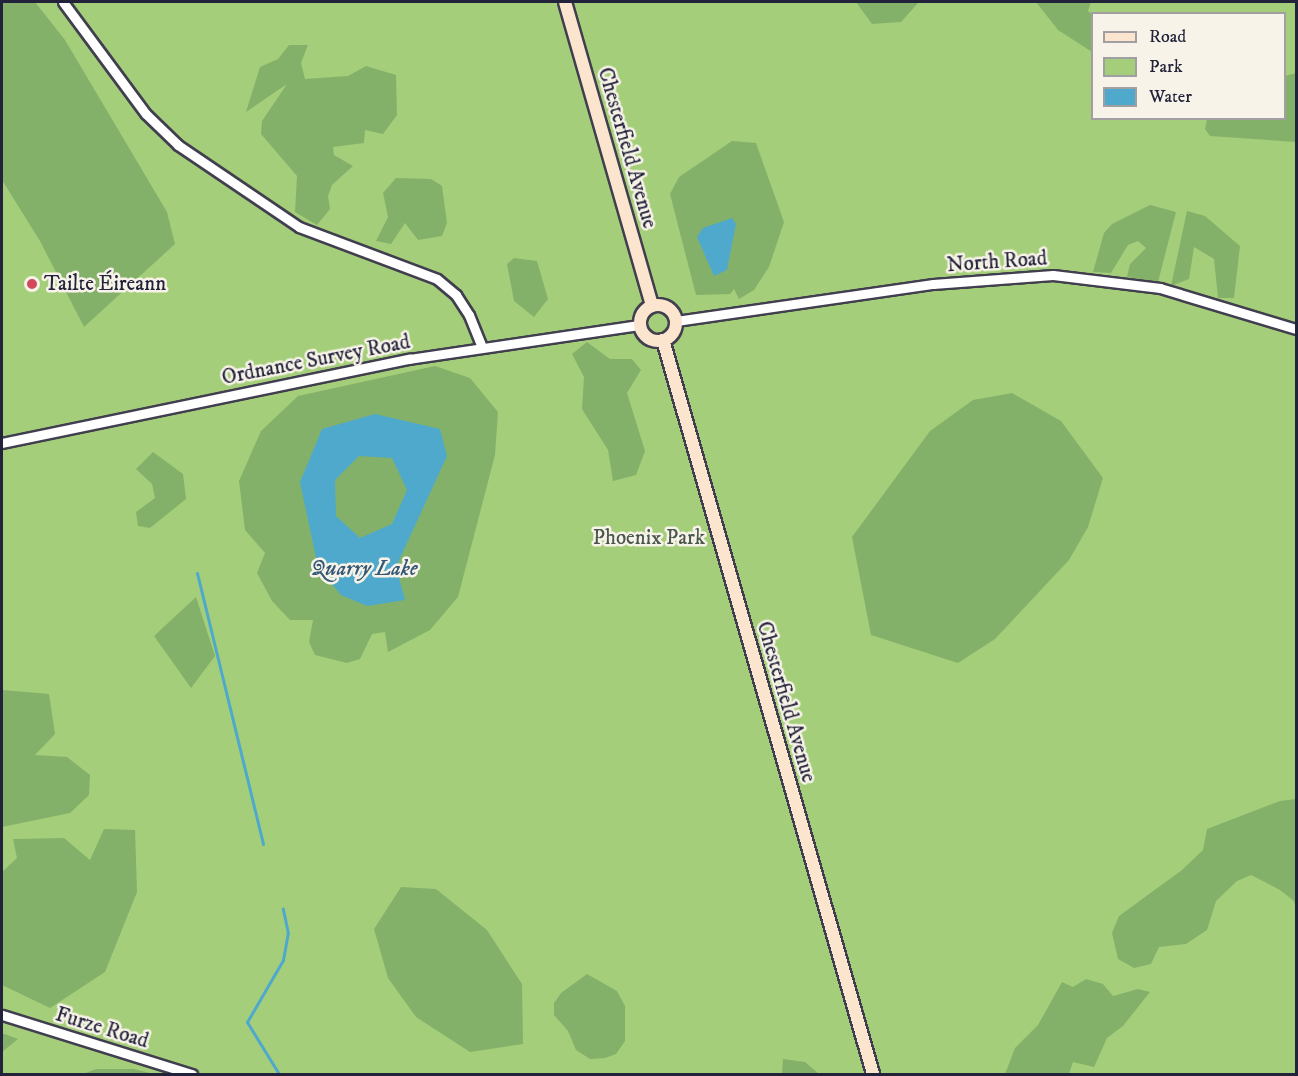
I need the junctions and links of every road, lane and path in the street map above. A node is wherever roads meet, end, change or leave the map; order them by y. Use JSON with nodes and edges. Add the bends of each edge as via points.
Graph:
{"nodes":[{"id":1,"x":63,"y":2,"type":"edge"},
{"id":2,"x":565,"y":2,"type":"edge"},
{"id":3,"x":652,"y":306,"type":"junction"},
{"id":4,"x":676,"y":321,"type":"junction"},
{"id":5,"x":640,"y":325,"type":"junction"},
{"id":6,"x":1296,"y":329,"type":"edge"},
{"id":7,"x":663,"y":340,"type":"junction"},
{"id":8,"x":482,"y":348,"type":"junction"},
{"id":9,"x":2,"y":443,"type":"edge"},
{"id":10,"x":2,"y":1015,"type":"edge"},
{"id":11,"x":192,"y":1074,"type":"edge"},
{"id":12,"x":873,"y":1074,"type":"edge"}],
"edges":[{"from":1,"to":8,"type":"street","via":[[146,114],[178,145],[299,227],[437,279],[465,308]]},
{"from":2,"to":3,"type":"street","name":"Chesterfield Avenue"},
{"from":3,"to":4,"type":"street","via":[[668,308]]},
{"from":3,"to":5,"type":"street","via":[[643,312]]},
{"from":4,"to":6,"type":"street","name":"North Road","via":[[933,284],[1053,276],[1160,288]]},
{"from":4,"to":7,"type":"street","via":[[671,335]]},
{"from":5,"to":7,"type":"street","via":[[647,337]]},
{"from":5,"to":8,"type":"street","name":"Ordnance Survey Road"},
{"from":7,"to":12,"type":"street","name":"Chesterfield Avenue"},
{"from":8,"to":9,"type":"street","name":"Ordnance Survey Road"},
{"from":10,"to":11,"type":"street","name":"Furze Road"}]}
